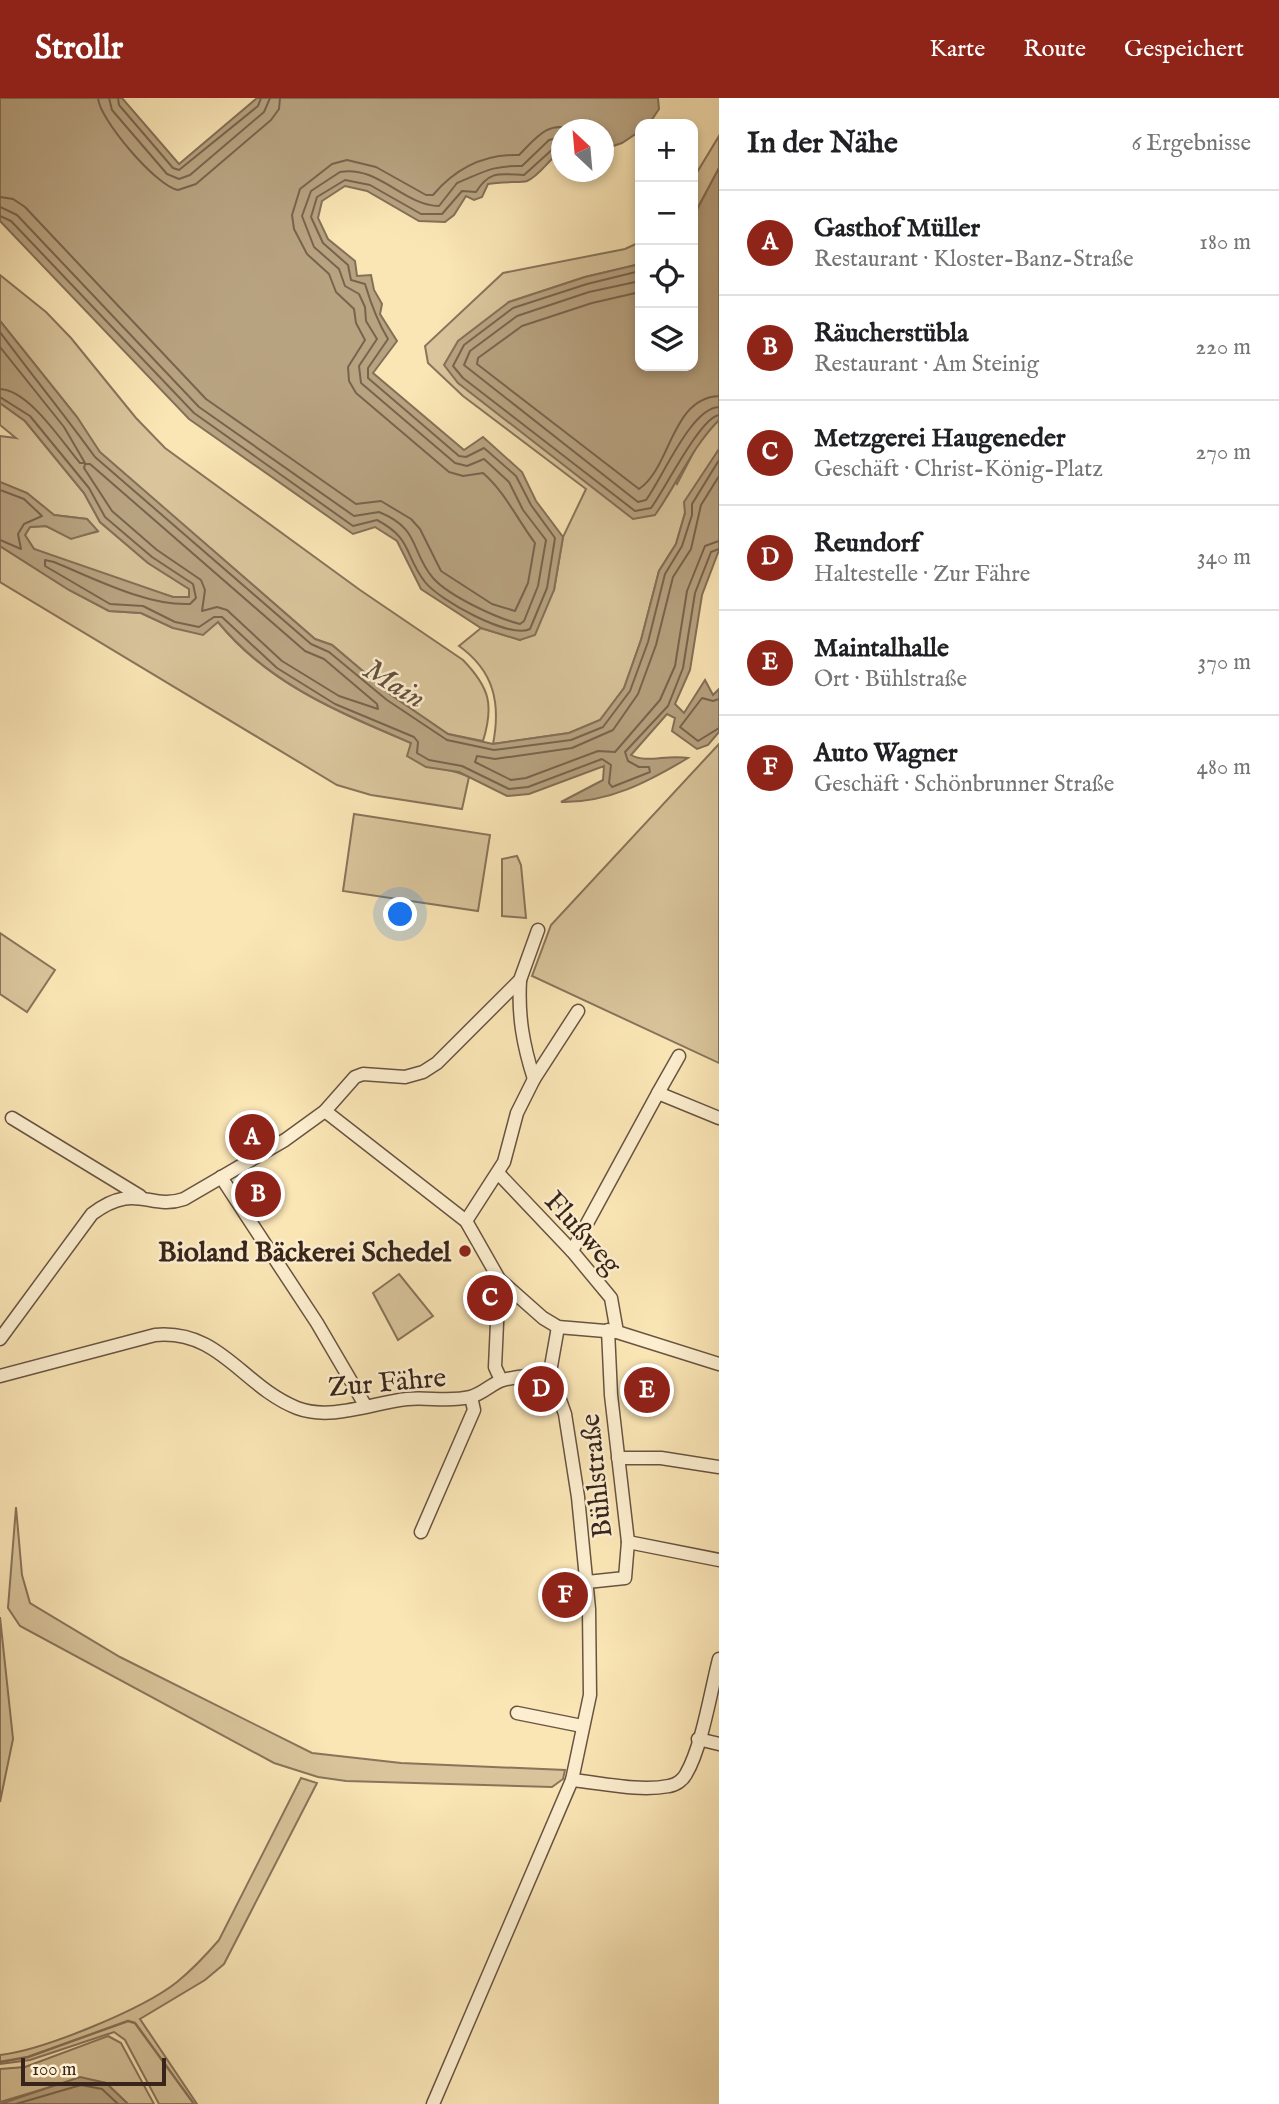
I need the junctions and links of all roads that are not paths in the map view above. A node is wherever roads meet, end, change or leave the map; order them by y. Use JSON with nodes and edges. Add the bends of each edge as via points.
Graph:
{"nodes":[{"id":1,"x":538,"y":930,"type":"dead end"},
{"id":2,"x":520,"y":980,"type":"junction"},
{"id":3,"x":578,"y":1011,"type":"dead end"},
{"id":4,"x":678,"y":1056,"type":"dead end"},
{"id":5,"x":534,"y":1079,"type":"junction"},
{"id":6,"x":658,"y":1093,"type":"junction"},
{"id":7,"x":325,"y":1111,"type":"junction"},
{"id":8,"x":12,"y":1118,"type":"dead end"},
{"id":9,"x":719,"y":1118,"type":"edge"},
{"id":10,"x":498,"y":1173,"type":"junction"},
{"id":11,"x":221,"y":1177,"type":"junction"},
{"id":12,"x":140,"y":1196,"type":"junction"},
{"id":13,"x":466,"y":1221,"type":"junction"},
{"id":14,"x":572,"y":1251,"type":"junction"},
{"id":15,"x":499,"y":1279,"type":"junction"},
{"id":16,"x":558,"y":1327,"type":"junction"},
{"id":17,"x":613,"y":1331,"type":"junction"},
{"id":18,"x":0,"y":1339,"type":"edge"},
{"id":19,"x":719,"y":1364,"type":"edge"},
{"id":20,"x":550,"y":1371,"type":"junction"},
{"id":21,"x":0,"y":1376,"type":"edge"},
{"id":22,"x":501,"y":1380,"type":"junction"},
{"id":23,"x":471,"y":1397,"type":"junction"},
{"id":24,"x":365,"y":1405,"type":"junction"},
{"id":25,"x":618,"y":1458,"type":"junction"},
{"id":26,"x":719,"y":1467,"type":"edge"},
{"id":27,"x":421,"y":1532,"type":"dead end"},
{"id":28,"x":628,"y":1542,"type":"junction"},
{"id":29,"x":719,"y":1560,"type":"edge"},
{"id":30,"x":587,"y":1582,"type":"junction"},
{"id":31,"x":719,"y":1659,"type":"edge"},
{"id":32,"x":517,"y":1713,"type":"dead end"},
{"id":33,"x":582,"y":1726,"type":"junction"},
{"id":34,"x":698,"y":1739,"type":"junction"},
{"id":35,"x":719,"y":1744,"type":"edge"},
{"id":36,"x":572,"y":1780,"type":"junction"},
{"id":37,"x":433,"y":2104,"type":"edge"}],
"edges":[{"from":1,"to":2,"type":"street"},
{"from":2,"to":5,"type":"street","via":[[522,1042]]},
{"from":2,"to":7,"type":"street","via":[[423,1072],[405,1077],[355,1077]]},
{"from":3,"to":5,"type":"street"},
{"from":4,"to":6,"type":"street"},
{"from":5,"to":10,"type":"street","via":[[517,1113],[511,1144]]},
{"from":6,"to":9,"type":"street"},
{"from":6,"to":14,"type":"street"},
{"from":7,"to":11,"type":"street"},
{"from":7,"to":13,"type":"street"},
{"from":8,"to":12,"type":"street"},
{"from":10,"to":13,"type":"street"},
{"from":10,"to":14,"type":"street","name":"Flußweg"},
{"from":11,"to":12,"type":"street","via":[[177,1201]]},
{"from":11,"to":24,"type":"street"},
{"from":12,"to":18,"type":"street","via":[[112,1201],[92,1214]]},
{"from":13,"to":15,"type":"street"},
{"from":14,"to":17,"type":"street","name":"Flußweg","via":[[611,1298]]},
{"from":15,"to":16,"type":"street"},
{"from":15,"to":22,"type":"street","via":[[495,1367]]},
{"from":16,"to":17,"type":"street"},
{"from":16,"to":20,"type":"street"},
{"from":17,"to":19,"type":"street"},
{"from":17,"to":25,"type":"street","name":"Bühlstraße"},
{"from":20,"to":22,"type":"street","name":"Zur Fähre"},
{"from":20,"to":30,"type":"street","via":[[565,1414]]},
{"from":21,"to":24,"type":"street","name":"Zur Fähre","via":[[173,1333],[205,1343],[300,1409],[345,1412]]},
{"from":22,"to":23,"type":"street","name":"Zur Fähre"},
{"from":23,"to":24,"type":"street","name":"Zur Fähre"},
{"from":23,"to":27,"type":"street","via":[[474,1410]]},
{"from":25,"to":26,"type":"street","via":[[661,1458]]},
{"from":25,"to":28,"type":"street","name":"Bühlstraße"},
{"from":28,"to":29,"type":"street"},
{"from":28,"to":30,"type":"street","name":"Bühlstraße","via":[[625,1578]]},
{"from":30,"to":33,"type":"street","via":[[590,1695]]},
{"from":31,"to":34,"type":"street"},
{"from":32,"to":33,"type":"street"},
{"from":33,"to":36,"type":"street"},
{"from":34,"to":35,"type":"street"},
{"from":34,"to":36,"type":"street","via":[[687,1773],[671,1786]]},
{"from":36,"to":37,"type":"street"}]}
